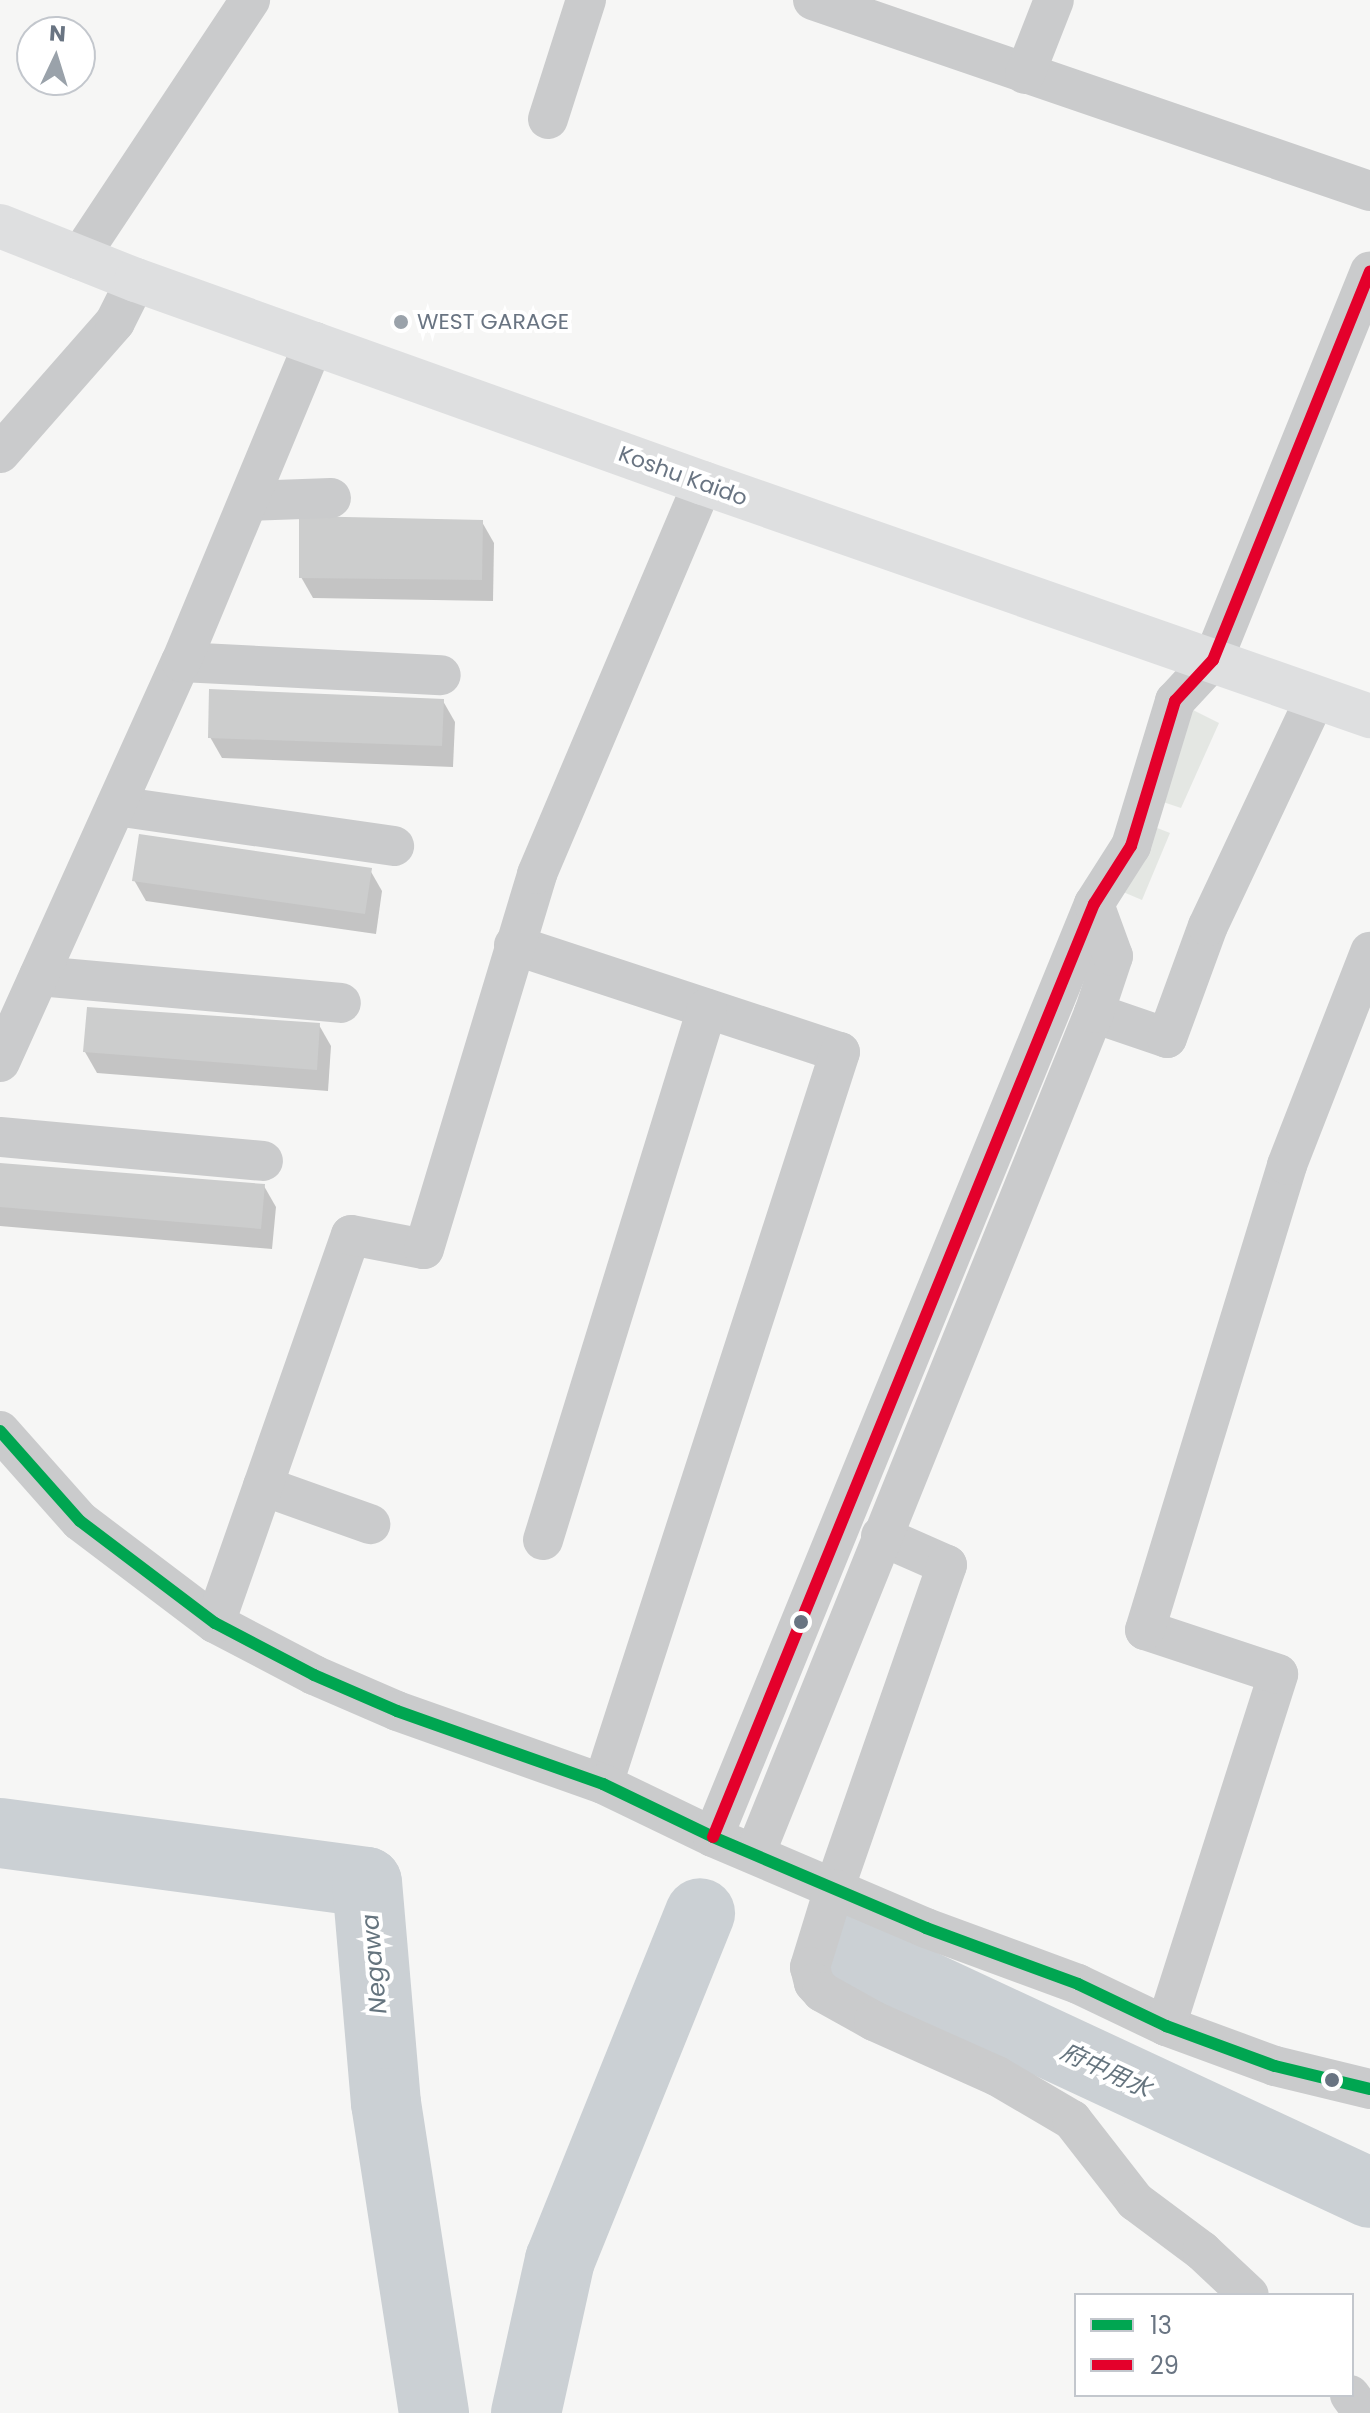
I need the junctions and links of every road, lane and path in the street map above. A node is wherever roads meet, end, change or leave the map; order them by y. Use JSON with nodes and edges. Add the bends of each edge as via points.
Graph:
{"nodes":[{"id":1,"x":250,"y":0,"type":"edge"},
{"id":2,"x":586,"y":0,"type":"edge"},
{"id":3,"x":813,"y":0,"type":"edge"},
{"id":4,"x":1054,"y":0,"type":"edge"},
{"id":5,"x":1025,"y":74,"type":"junction"},
{"id":6,"x":548,"y":119,"type":"dead end"},
{"id":7,"x":1370,"y":191,"type":"edge"},
{"id":8,"x":0,"y":226,"type":"edge"},
{"id":9,"x":78,"y":259,"type":"junction"},
{"id":10,"x":1370,"y":272,"type":"edge"},
{"id":11,"x":136,"y":280,"type":"junction"},
{"id":12,"x":314,"y":342,"type":"junction"},
{"id":13,"x":0,"y":453,"type":"edge"},
{"id":14,"x":703,"y":483,"type":"junction"},
{"id":15,"x":331,"y":498,"type":"dead end"},
{"id":16,"x":249,"y":501,"type":"junction"},
{"id":17,"x":1213,"y":660,"type":"junction"},
{"id":18,"x":181,"y":662,"type":"junction"},
{"id":19,"x":441,"y":675,"type":"dead end"},
{"id":20,"x":1316,"y":696,"type":"junction"},
{"id":21,"x":1370,"y":716,"type":"edge"},
{"id":22,"x":116,"y":806,"type":"junction"},
{"id":23,"x":394,"y":846,"type":"dead end"},
{"id":24,"x":1094,"y":904,"type":"junction"},
{"id":25,"x":514,"y":945,"type":"junction"},
{"id":26,"x":1370,"y":952,"type":"edge"},
{"id":27,"x":39,"y":976,"type":"junction"},
{"id":28,"x":341,"y":1003,"type":"dead end"},
{"id":29,"x":707,"y":1009,"type":"junction"},
{"id":30,"x":1094,"y":1013,"type":"junction"},
{"id":31,"x":0,"y":1062,"type":"edge"},
{"id":32,"x":0,"y":1137,"type":"edge"},
{"id":33,"x":263,"y":1161,"type":"dead end"},
{"id":34,"x":977,"y":1244,"type":"junction"},
{"id":35,"x":0,"y":1431,"type":"edge"},
{"id":36,"x":263,"y":1486,"type":"junction"},
{"id":37,"x":370,"y":1524,"type":"dead end"},
{"id":38,"x":881,"y":1536,"type":"junction"},
{"id":39,"x":543,"y":1540,"type":"dead end"},
{"id":40,"x":215,"y":1623,"type":"junction"},
{"id":41,"x":603,"y":1784,"type":"junction"},
{"id":42,"x":713,"y":1837,"type":"junction"},
{"id":43,"x":755,"y":1854,"type":"junction"},
{"id":44,"x":834,"y":1889,"type":"junction"},
{"id":45,"x":1166,"y":2026,"type":"junction"},
{"id":46,"x":1370,"y":2089,"type":"edge"},
{"id":47,"x":1247,"y":2293,"type":"edge"}],
"edges":[{"from":1,"to":9,"type":"street"},
{"from":2,"to":6,"type":"street"},
{"from":3,"to":5,"type":"street"},
{"from":4,"to":5,"type":"street"},
{"from":5,"to":7,"type":"street"},
{"from":8,"to":9,"type":"main road","name":"Koshu Kaido"},
{"from":9,"to":11,"type":"main road","name":"Koshu Kaido"},
{"from":10,"to":17,"type":"street"},
{"from":11,"to":12,"type":"main road","name":"Koshu Kaido"},
{"from":11,"to":13,"type":"street","via":[[115,322]]},
{"from":12,"to":14,"type":"main road","name":"Koshu Kaido"},
{"from":12,"to":16,"type":"street"},
{"from":14,"to":17,"type":"main road","name":"Koshu Kaido"},
{"from":14,"to":25,"type":"street","via":[[537,874]]},
{"from":15,"to":16,"type":"street"},
{"from":16,"to":18,"type":"street"},
{"from":17,"to":20,"type":"main road","name":"Koshu Kaido"},
{"from":17,"to":24,"type":"street","via":[[1175,701],[1131,846]]},
{"from":18,"to":19,"type":"street"},
{"from":18,"to":22,"type":"street"},
{"from":20,"to":21,"type":"main road","name":"Koshu Kaido"},
{"from":20,"to":30,"type":"street","via":[[1208,926],[1167,1038]]},
{"from":22,"to":23,"type":"street"},
{"from":22,"to":27,"type":"street"},
{"from":24,"to":30,"type":"street","via":[[1113,956]]},
{"from":24,"to":34,"type":"street"},
{"from":25,"to":29,"type":"street"},
{"from":25,"to":36,"type":"street","via":[[424,1249],[351,1235]]},
{"from":26,"to":45,"type":"street","via":[[1287,1165],[1145,1630],[1278,1674]]},
{"from":27,"to":28,"type":"street"},
{"from":27,"to":31,"type":"street"},
{"from":29,"to":39,"type":"street"},
{"from":29,"to":41,"type":"street","via":[[840,1052]]},
{"from":30,"to":34,"type":"street"},
{"from":32,"to":33,"type":"street"},
{"from":34,"to":38,"type":"street"},
{"from":34,"to":42,"type":"street"},
{"from":35,"to":40,"type":"street","via":[[80,1521]]},
{"from":36,"to":37,"type":"street"},
{"from":36,"to":40,"type":"street"},
{"from":38,"to":43,"type":"street"},
{"from":38,"to":44,"type":"street","via":[[947,1565]]},
{"from":40,"to":41,"type":"street","via":[[397,1711]]},
{"from":41,"to":42,"type":"street"},
{"from":42,"to":43,"type":"street"},
{"from":43,"to":44,"type":"street"},
{"from":44,"to":45,"type":"street","via":[[1065,1979]]},
{"from":44,"to":47,"type":"street","via":[[810,1967],[822,1992],[997,2076],[1072,2120],[1135,2201]]},
{"from":45,"to":46,"type":"street","via":[[1275,2066]]}]}
